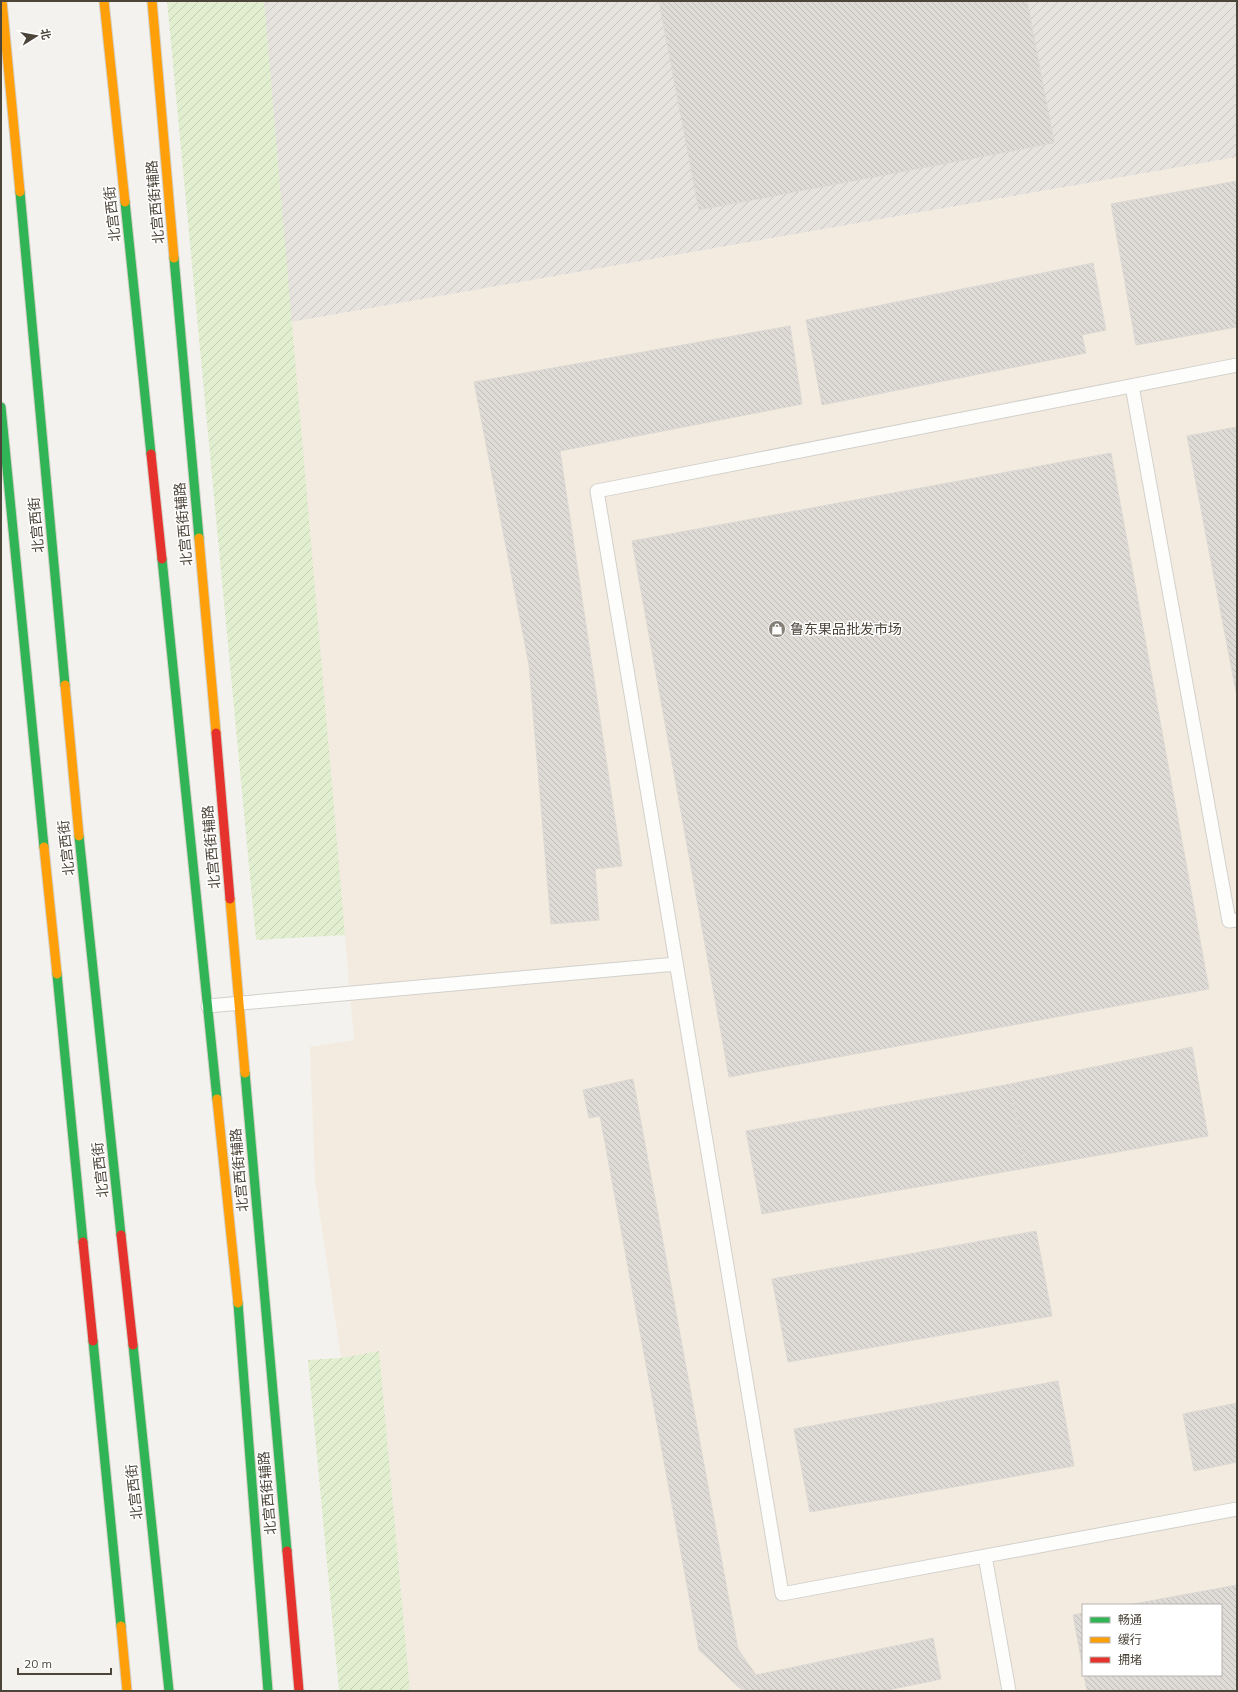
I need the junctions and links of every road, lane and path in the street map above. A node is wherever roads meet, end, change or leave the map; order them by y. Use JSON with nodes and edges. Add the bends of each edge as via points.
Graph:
{"nodes":[{"id":1,"x":2,"y":1,"type":"edge"},
{"id":2,"x":104,"y":1,"type":"edge"},
{"id":3,"x":152,"y":1,"type":"edge"},
{"id":4,"x":1237,"y":365,"type":"edge"},
{"id":5,"x":1132,"y":386,"type":"junction"},
{"id":6,"x":1,"y":407,"type":"edge"},
{"id":7,"x":1237,"y":920,"type":"edge"},
{"id":8,"x":676,"y":964,"type":"junction"},
{"id":9,"x":239,"y":1003,"type":"junction"},
{"id":10,"x":208,"y":1006,"type":"junction"},
{"id":11,"x":1237,"y":1509,"type":"edge"},
{"id":12,"x":985,"y":1556,"type":"junction"},
{"id":13,"x":127,"y":1691,"type":"edge"},
{"id":14,"x":169,"y":1691,"type":"edge"},
{"id":15,"x":268,"y":1691,"type":"edge"},
{"id":16,"x":299,"y":1691,"type":"edge"},
{"id":17,"x":1009,"y":1691,"type":"edge"}],
"edges":[{"from":1,"to":14,"type":"main road","name":"北宫西街","via":[[78,829]]},
{"from":2,"to":10,"type":"main road","name":"北宫西街"},
{"from":3,"to":9,"type":"main road","name":"北宫西街辅路"},
{"from":4,"to":5,"type":"lane"},
{"from":5,"to":7,"type":"lane","via":[[1229,921]]},
{"from":5,"to":8,"type":"lane","via":[[597,491]]},
{"from":6,"to":13,"type":"main road"},
{"from":8,"to":9,"type":"lane"},
{"from":8,"to":12,"type":"lane","via":[[782,1594]]},
{"from":9,"to":10,"type":"lane"},
{"from":9,"to":16,"type":"main road","name":"北宫西街辅路"},
{"from":10,"to":15,"type":"main road","name":"北宫西街","via":[[235,1271]]},
{"from":11,"to":12,"type":"lane"},
{"from":12,"to":17,"type":"lane"}]}
